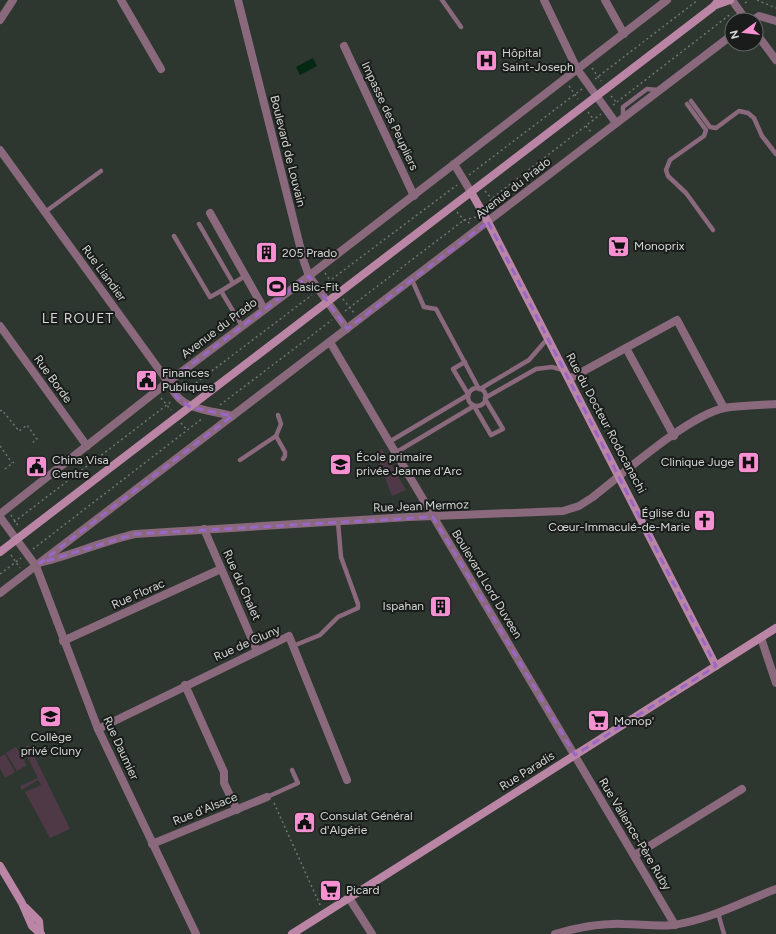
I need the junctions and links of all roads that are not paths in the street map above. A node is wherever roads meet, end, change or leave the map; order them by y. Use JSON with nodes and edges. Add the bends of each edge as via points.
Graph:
{"nodes":[{"id":1,"x":13,"y":0,"type":"edge"},
{"id":2,"x":121,"y":0,"type":"edge"},
{"id":3,"x":238,"y":0,"type":"edge"},
{"id":4,"x":442,"y":0,"type":"edge"},
{"id":5,"x":544,"y":0,"type":"edge"},
{"id":6,"x":605,"y":0,"type":"edge"},
{"id":7,"x":667,"y":0,"type":"edge"},
{"id":8,"x":731,"y":0,"type":"edge"},
{"id":9,"x":717,"y":3,"type":"edge"},
{"id":10,"x":740,"y":12,"type":"edge"},
{"id":11,"x":764,"y":19,"type":"edge"},
{"id":12,"x":0,"y":20,"type":"edge"},
{"id":13,"x":776,"y":21,"type":"edge"},
{"id":14,"x":461,"y":27,"type":"dead end"},
{"id":15,"x":624,"y":34,"type":"junction"},
{"id":16,"x":724,"y":42,"type":"edge"},
{"id":17,"x":764,"y":44,"type":"edge"},
{"id":18,"x":344,"y":46,"type":"dead end"},
{"id":19,"x":776,"y":60,"type":"edge"},
{"id":20,"x":161,"y":69,"type":"dead end"},
{"id":21,"x":577,"y":69,"type":"junction"},
{"id":22,"x":595,"y":96,"type":"junction"},
{"id":23,"x":691,"y":101,"type":"dead end"},
{"id":24,"x":686,"y":104,"type":"dead end"},
{"id":25,"x":620,"y":121,"type":"junction"},
{"id":26,"x":708,"y":128,"type":"junction"},
{"id":27,"x":0,"y":150,"type":"edge"},
{"id":28,"x":776,"y":154,"type":"edge"},
{"id":29,"x":454,"y":164,"type":"junction"},
{"id":30,"x":101,"y":171,"type":"dead end"},
{"id":31,"x":471,"y":192,"type":"junction"},
{"id":32,"x":414,"y":196,"type":"junction"},
{"id":33,"x":45,"y":212,"type":"junction"},
{"id":34,"x":210,"y":213,"type":"dead end"},
{"id":35,"x":486,"y":218,"type":"junction"},
{"id":36,"x":199,"y":224,"type":"dead end"},
{"id":37,"x":714,"y":230,"type":"dead end"},
{"id":38,"x":174,"y":236,"type":"dead end"},
{"id":39,"x":245,"y":276,"type":"junction"},
{"id":40,"x":309,"y":276,"type":"junction"},
{"id":41,"x":412,"y":280,"type":"junction"},
{"id":42,"x":233,"y":283,"type":"junction"},
{"id":43,"x":221,"y":291,"type":"junction"},
{"id":44,"x":328,"y":302,"type":"junction"},
{"id":45,"x":264,"y":309,"type":"junction"},
{"id":46,"x":0,"y":326,"type":"edge"},
{"id":47,"x":242,"y":326,"type":"junction"},
{"id":48,"x":347,"y":329,"type":"junction"},
{"id":49,"x":548,"y":338,"type":"junction"},
{"id":50,"x":330,"y":342,"type":"junction"},
{"id":51,"x":626,"y":348,"type":"junction"},
{"id":52,"x":465,"y":362,"type":"junction"},
{"id":53,"x":565,"y":370,"type":"junction"},
{"id":54,"x":569,"y":379,"type":"junction"},
{"id":55,"x":168,"y":382,"type":"junction"},
{"id":56,"x":480,"y":389,"type":"junction"},
{"id":57,"x":468,"y":395,"type":"junction"},
{"id":58,"x":485,"y":399,"type":"junction"},
{"id":59,"x":776,"y":404,"type":"edge"},
{"id":60,"x":474,"y":406,"type":"junction"},
{"id":61,"x":190,"y":407,"type":"junction"},
{"id":62,"x":724,"y":408,"type":"junction"},
{"id":63,"x":278,"y":415,"type":"dead end"},
{"id":64,"x":232,"y":416,"type":"junction"},
{"id":65,"x":276,"y":436,"type":"junction"},
{"id":66,"x":674,"y":436,"type":"junction"},
{"id":67,"x":388,"y":442,"type":"junction"},
{"id":68,"x":87,"y":446,"type":"junction"},
{"id":69,"x":395,"y":453,"type":"junction"},
{"id":70,"x":283,"y":459,"type":"dead end"},
{"id":71,"x":240,"y":460,"type":"dead end"},
{"id":72,"x":620,"y":476,"type":"junction"},
{"id":73,"x":0,"y":514,"type":"edge"},
{"id":74,"x":0,"y":517,"type":"edge"},
{"id":75,"x":432,"y":517,"type":"junction"},
{"id":76,"x":338,"y":522,"type":"junction"},
{"id":77,"x":204,"y":529,"type":"junction"},
{"id":78,"x":16,"y":540,"type":"junction"},
{"id":79,"x":3,"y":550,"type":"edge"},
{"id":80,"x":38,"y":565,"type":"junction"},
{"id":81,"x":221,"y":569,"type":"junction"},
{"id":82,"x":0,"y":593,"type":"edge"},
{"id":83,"x":776,"y":628,"type":"edge"},
{"id":84,"x":760,"y":638,"type":"junction"},
{"id":85,"x":63,"y":640,"type":"junction"},
{"id":86,"x":293,"y":646,"type":"junction"},
{"id":87,"x":258,"y":651,"type":"junction"},
{"id":88,"x":716,"y":666,"type":"junction"},
{"id":89,"x":776,"y":683,"type":"edge"},
{"id":90,"x":185,"y":685,"type":"junction"},
{"id":91,"x":98,"y":728,"type":"junction"},
{"id":92,"x":575,"y":755,"type":"junction"},
{"id":93,"x":292,"y":770,"type":"dead end"},
{"id":94,"x":347,"y":780,"type":"dead end"},
{"id":95,"x":742,"y":789,"type":"dead end"},
{"id":96,"x":269,"y":796,"type":"joint"},
{"id":97,"x":237,"y":810,"type":"junction"},
{"id":98,"x":152,"y":844,"type":"junction"},
{"id":99,"x":635,"y":854,"type":"junction"},
{"id":100,"x":0,"y":866,"type":"edge"},
{"id":101,"x":776,"y":889,"type":"edge"},
{"id":102,"x":349,"y":898,"type":"junction"},
{"id":103,"x":718,"y":913,"type":"junction"},
{"id":104,"x":675,"y":925,"type":"junction"},
{"id":105,"x":39,"y":933,"type":"edge"},
{"id":106,"x":196,"y":934,"type":"edge"},
{"id":107,"x":292,"y":934,"type":"edge"},
{"id":108,"x":372,"y":934,"type":"edge"},
{"id":109,"x":555,"y":934,"type":"edge"},
{"id":110,"x":724,"y":934,"type":"edge"}],
"edges":[{"from":1,"to":12,"type":"street"},
{"from":2,"to":20,"type":"street"},
{"from":3,"to":40,"type":"street","name":"Boulevard de Louvain"},
{"from":4,"to":14,"type":"lane"},
{"from":5,"to":21,"type":"street"},
{"from":6,"to":15,"type":"street"},
{"from":7,"to":15,"type":"street","name":"Avenue du Prado"},
{"from":8,"to":9,"type":"street","name":"Avenue du Prado"},
{"from":8,"to":10,"type":"street"},
{"from":9,"to":22,"type":"street","name":"Avenue du Prado"},
{"from":11,"to":13,"type":"street"},
{"from":15,"to":21,"type":"street","name":"Avenue du Prado"},
{"from":16,"to":25,"type":"street","name":"Avenue du Prado","via":[[674,83],[660,90]]},
{"from":17,"to":19,"type":"street"},
{"from":18,"to":32,"type":"street","name":"Impasse des Peupliers"},
{"from":21,"to":22,"type":"street"},
{"from":21,"to":29,"type":"street","name":"Avenue du Prado"},
{"from":22,"to":25,"type":"street","via":[[606,110]]},
{"from":22,"to":31,"type":"street","name":"Avenue du Prado"},
{"from":23,"to":26,"type":"lane"},
{"from":24,"to":26,"type":"lane"},
{"from":25,"to":35,"type":"street","name":"Avenue du Prado"},
{"from":26,"to":28,"type":"lane","via":[[716,128],[739,112],[748,113],[754,118],[762,136]]},
{"from":26,"to":37,"type":"lane","via":[[704,136],[670,160],[666,170],[668,176],[686,194]]},
{"from":27,"to":33,"type":"street","name":"Rue Liandier"},
{"from":29,"to":31,"type":"street","name":"Avenue du Prado"},
{"from":29,"to":32,"type":"street","name":"Avenue du Prado"},
{"from":30,"to":33,"type":"lane"},
{"from":31,"to":35,"type":"street","name":"Rue du Docteur Rodocanachi"},
{"from":31,"to":44,"type":"street","name":"Avenue du Prado"},
{"from":32,"to":40,"type":"street","name":"Avenue du Prado"},
{"from":33,"to":55,"type":"street","name":"Rue Liandier"},
{"from":34,"to":39,"type":"street"},
{"from":35,"to":41,"type":"street","name":"Avenue du Prado","via":[[480,228]]},
{"from":35,"to":49,"type":"street","name":"Rue du Docteur Rodocanachi"},
{"from":36,"to":42,"type":"lane"},
{"from":38,"to":43,"type":"lane","via":[[210,297]]},
{"from":39,"to":42,"type":"lane"},
{"from":39,"to":45,"type":"street"},
{"from":40,"to":44,"type":"street","name":"Boulevard de Louvain"},
{"from":40,"to":45,"type":"street","name":"Avenue du Prado"},
{"from":41,"to":48,"type":"street","name":"Avenue du Prado"},
{"from":41,"to":52,"type":"lane","via":[[424,307],[436,309]]},
{"from":42,"to":43,"type":"lane"},
{"from":43,"to":47,"type":"lane"},
{"from":44,"to":48,"type":"street"},
{"from":44,"to":61,"type":"street","name":"Avenue du Prado"},
{"from":45,"to":47,"type":"street","name":"Avenue du Prado"},
{"from":46,"to":68,"type":"street","name":"Rue Borde"},
{"from":47,"to":55,"type":"street","name":"Avenue du Prado"},
{"from":48,"to":50,"type":"street","name":"Avenue du Prado"},
{"from":49,"to":53,"type":"street","name":"Rue du Docteur Rodocanachi"},
{"from":49,"to":56,"type":"lane","via":[[529,360]]},
{"from":50,"to":64,"type":"street","name":"Avenue du Prado"},
{"from":50,"to":67,"type":"street","name":"Boulevard Lord Duveen"},
{"from":51,"to":54,"type":"street"},
{"from":51,"to":62,"type":"street","via":[[676,320]]},
{"from":51,"to":66,"type":"street"},
{"from":52,"to":56,"type":"lane"},
{"from":52,"to":57,"type":"lane","via":[[453,368]]},
{"from":53,"to":54,"type":"street","name":"Rue du Docteur Rodocanachi"},
{"from":53,"to":58,"type":"lane","via":[[552,367],[536,369]]},
{"from":54,"to":72,"type":"street","name":"Rue du Docteur Rodocanachi"},
{"from":55,"to":61,"type":"street","name":"Rue Liandier","via":[[178,397]]},
{"from":55,"to":68,"type":"street","name":"Avenue du Prado"},
{"from":56,"to":57,"type":"lane","via":[[472,390]]},
{"from":56,"to":58,"type":"lane"},
{"from":57,"to":60,"type":"lane","via":[[470,403]]},
{"from":57,"to":67,"type":"lane"},
{"from":58,"to":60,"type":"lane","via":[[482,404]]},
{"from":58,"to":60,"type":"lane","via":[[503,429],[491,435]]},
{"from":59,"to":62,"type":"street","name":"Rue Jean Mermoz"},
{"from":60,"to":69,"type":"lane"},
{"from":61,"to":64,"type":"street"},
{"from":61,"to":78,"type":"street","name":"Avenue du Prado"},
{"from":62,"to":66,"type":"street","name":"Rue Jean Mermoz","via":[[705,415]]},
{"from":63,"to":65,"type":"lane","via":[[281,424]]},
{"from":64,"to":80,"type":"street","name":"Avenue du Prado"},
{"from":65,"to":70,"type":"lane","via":[[285,452]]},
{"from":65,"to":71,"type":"lane"},
{"from":66,"to":72,"type":"street","name":"Rue Jean Mermoz"},
{"from":67,"to":69,"type":"street","name":"Boulevard Lord Duveen"},
{"from":68,"to":73,"type":"street","name":"Avenue du Prado"},
{"from":69,"to":75,"type":"street","name":"Boulevard Lord Duveen"},
{"from":72,"to":75,"type":"street","name":"Rue Jean Mermoz","via":[[579,506],[562,511]]},
{"from":72,"to":88,"type":"street","name":"Rue du Docteur Rodocanachi"},
{"from":74,"to":78,"type":"street"},
{"from":75,"to":76,"type":"street","name":"Rue Jean Mermoz"},
{"from":75,"to":92,"type":"street","name":"Boulevard Lord Duveen"},
{"from":76,"to":77,"type":"street","name":"Rue Jean Mermoz"},
{"from":76,"to":86,"type":"lane","via":[[342,557],[358,608],[338,617],[320,635]]},
{"from":77,"to":80,"type":"street","name":"Rue Jean Mermoz","via":[[135,534],[112,539]]},
{"from":77,"to":81,"type":"street","name":"Rue du Chalet"},
{"from":78,"to":79,"type":"street","name":"Avenue du Prado"},
{"from":78,"to":80,"type":"street"},
{"from":80,"to":82,"type":"street","name":"Avenue du Prado"},
{"from":80,"to":85,"type":"street","name":"Rue Daumier"},
{"from":81,"to":85,"type":"street","name":"Rue Florac"},
{"from":81,"to":87,"type":"street","name":"Rue du Chalet"},
{"from":83,"to":84,"type":"street","name":"Rue Paradis"},
{"from":84,"to":88,"type":"street","name":"Rue Paradis"},
{"from":84,"to":89,"type":"street"},
{"from":85,"to":91,"type":"street","name":"Rue Daumier"},
{"from":86,"to":87,"type":"street","name":"Rue de Cluny","via":[[288,636]]},
{"from":86,"to":94,"type":"street","name":"Rue de Cluny"},
{"from":87,"to":90,"type":"street","name":"Rue de Cluny"},
{"from":88,"to":92,"type":"street","name":"Rue Paradis"},
{"from":90,"to":91,"type":"street","name":"Rue de Cluny"},
{"from":90,"to":97,"type":"street","via":[[224,772],[224,783]]},
{"from":91,"to":98,"type":"street","name":"Rue Daumier"},
{"from":92,"to":99,"type":"street","name":"Rue Vallence-Père Ruby"},
{"from":92,"to":102,"type":"street","name":"Rue Paradis"},
{"from":93,"to":96,"type":"lane","via":[[298,783]]},
{"from":95,"to":99,"type":"street"},
{"from":96,"to":97,"type":"street","name":"Rue d'Alsace"},
{"from":97,"to":98,"type":"street","name":"Rue d'Alsace"},
{"from":98,"to":106,"type":"street","name":"Rue Daumier"},
{"from":99,"to":104,"type":"street","name":"Rue Vallence-Père Ruby"},
{"from":100,"to":105,"type":"street","via":[[22,903],[39,921]]},
{"from":101,"to":103,"type":"street"},
{"from":102,"to":107,"type":"street","name":"Rue Paradis"},
{"from":102,"to":108,"type":"street"},
{"from":103,"to":104,"type":"street"},
{"from":103,"to":110,"type":"lane"},
{"from":104,"to":109,"type":"street","via":[[622,924]]}]}
